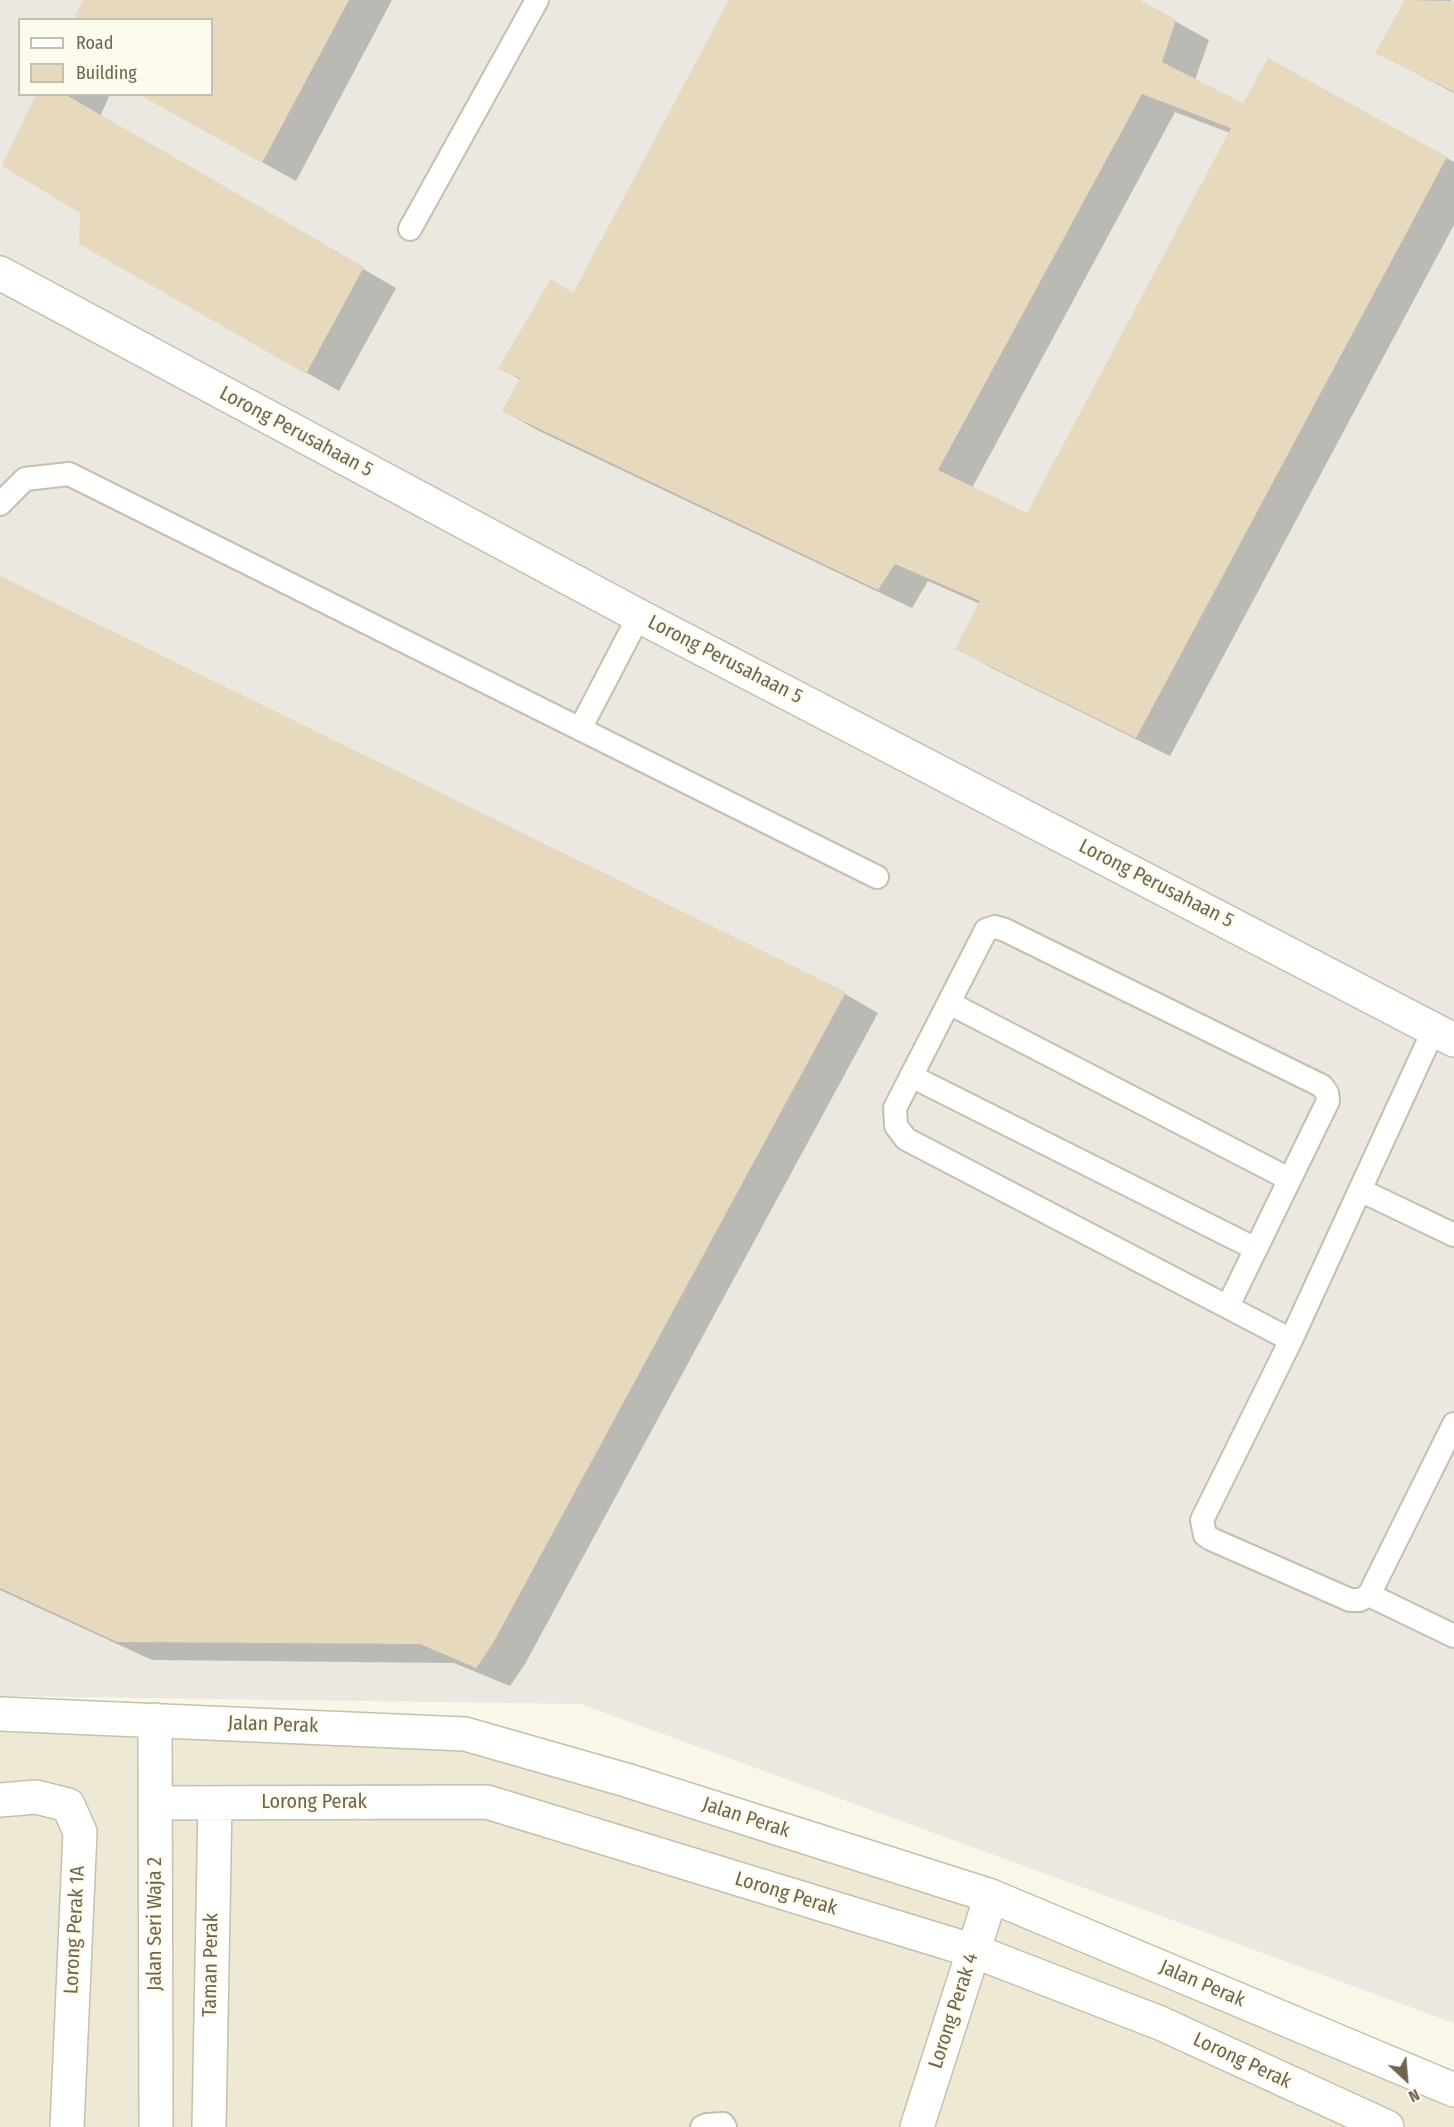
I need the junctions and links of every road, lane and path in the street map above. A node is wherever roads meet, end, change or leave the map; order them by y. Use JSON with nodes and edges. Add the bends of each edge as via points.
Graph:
{"nodes":[{"id":1,"x":537,"y":0,"type":"edge"},
{"id":2,"x":410,"y":229,"type":"dead end"},
{"id":3,"x":0,"y":273,"type":"edge"},
{"id":4,"x":0,"y":504,"type":"edge"},
{"id":5,"x":639,"y":616,"type":"junction"},
{"id":6,"x":580,"y":729,"type":"junction"},
{"id":7,"x":877,"y":877,"type":"dead end"},
{"id":8,"x":949,"y":1004,"type":"junction"},
{"id":9,"x":1444,"y":1034,"type":"edge"},
{"id":10,"x":911,"y":1076,"type":"junction"},
{"id":11,"x":1289,"y":1179,"type":"junction"},
{"id":12,"x":1360,"y":1190,"type":"junction"},
{"id":13,"x":1454,"y":1235,"type":"edge"},
{"id":14,"x":1256,"y":1249,"type":"junction"},
{"id":15,"x":1228,"y":1306,"type":"junction"},
{"id":16,"x":1291,"y":1340,"type":"junction"},
{"id":17,"x":1454,"y":1424,"type":"edge"},
{"id":18,"x":1369,"y":1595,"type":"junction"},
{"id":19,"x":1454,"y":1636,"type":"edge"},
{"id":20,"x":0,"y":1714,"type":"edge"},
{"id":21,"x":155,"y":1720,"type":"junction"},
{"id":22,"x":0,"y":1800,"type":"edge"},
{"id":23,"x":155,"y":1803,"type":"junction"},
{"id":24,"x":215,"y":1803,"type":"junction"},
{"id":25,"x":992,"y":1896,"type":"junction"},
{"id":26,"x":974,"y":1951,"type":"junction"},
{"id":27,"x":1454,"y":2090,"type":"edge"},
{"id":28,"x":67,"y":2127,"type":"edge"},
{"id":29,"x":156,"y":2127,"type":"edge"},
{"id":30,"x":209,"y":2127,"type":"edge"},
{"id":31,"x":702,"y":2127,"type":"edge"},
{"id":32,"x":725,"y":2127,"type":"edge"},
{"id":33,"x":917,"y":2127,"type":"edge"},
{"id":34,"x":1387,"y":2127,"type":"edge"}],
"edges":[{"from":1,"to":2,"type":"lane"},
{"from":3,"to":5,"type":"street","name":"Lorong Perusahaan 5"},
{"from":4,"to":6,"type":"lane","via":[[25,479],[69,474]]},
{"from":5,"to":6,"type":"lane"},
{"from":5,"to":9,"type":"street","name":"Lorong Perusahaan 5"},
{"from":6,"to":7,"type":"lane"},
{"from":8,"to":10,"type":"lane"},
{"from":8,"to":11,"type":"lane"},
{"from":8,"to":11,"type":"lane","via":[[986,930],[995,927],[1322,1086],[1328,1101]]},
{"from":9,"to":12,"type":"lane"},
{"from":10,"to":14,"type":"lane"},
{"from":10,"to":15,"type":"lane","via":[[895,1108],[896,1126],[906,1139]]},
{"from":11,"to":14,"type":"lane"},
{"from":12,"to":13,"type":"lane"},
{"from":12,"to":16,"type":"lane"},
{"from":14,"to":15,"type":"lane"},
{"from":15,"to":16,"type":"lane"},
{"from":16,"to":18,"type":"lane","via":[[1203,1520],[1205,1534],[1350,1600]]},
{"from":17,"to":18,"type":"lane"},
{"from":18,"to":19,"type":"lane"},
{"from":20,"to":21,"type":"street","name":"Jalan Perak"},
{"from":21,"to":23,"type":"street","name":"Jalan Seri Waja 2"},
{"from":21,"to":25,"type":"street","name":"Jalan Perak","via":[[465,1734],[626,1780]]},
{"from":22,"to":28,"type":"street","name":"Lorong Perak 1A","via":[[36,1797],[68,1805],[80,1832]]},
{"from":23,"to":24,"type":"street","name":"Lorong Perak"},
{"from":23,"to":29,"type":"street","name":"Jalan Seri Waja 2"},
{"from":24,"to":26,"type":"street","name":"Lorong Perak","via":[[487,1802]]},
{"from":24,"to":30,"type":"street","name":"Taman Perak"},
{"from":25,"to":26,"type":"street","name":"Lorong Perak 4"},
{"from":25,"to":27,"type":"street","name":"Jalan Perak"},
{"from":26,"to":33,"type":"street","name":"Lorong Perak 4"},
{"from":26,"to":34,"type":"street","name":"Lorong Perak","via":[[1160,2023]]},
{"from":31,"to":32,"type":"lane"}]}
